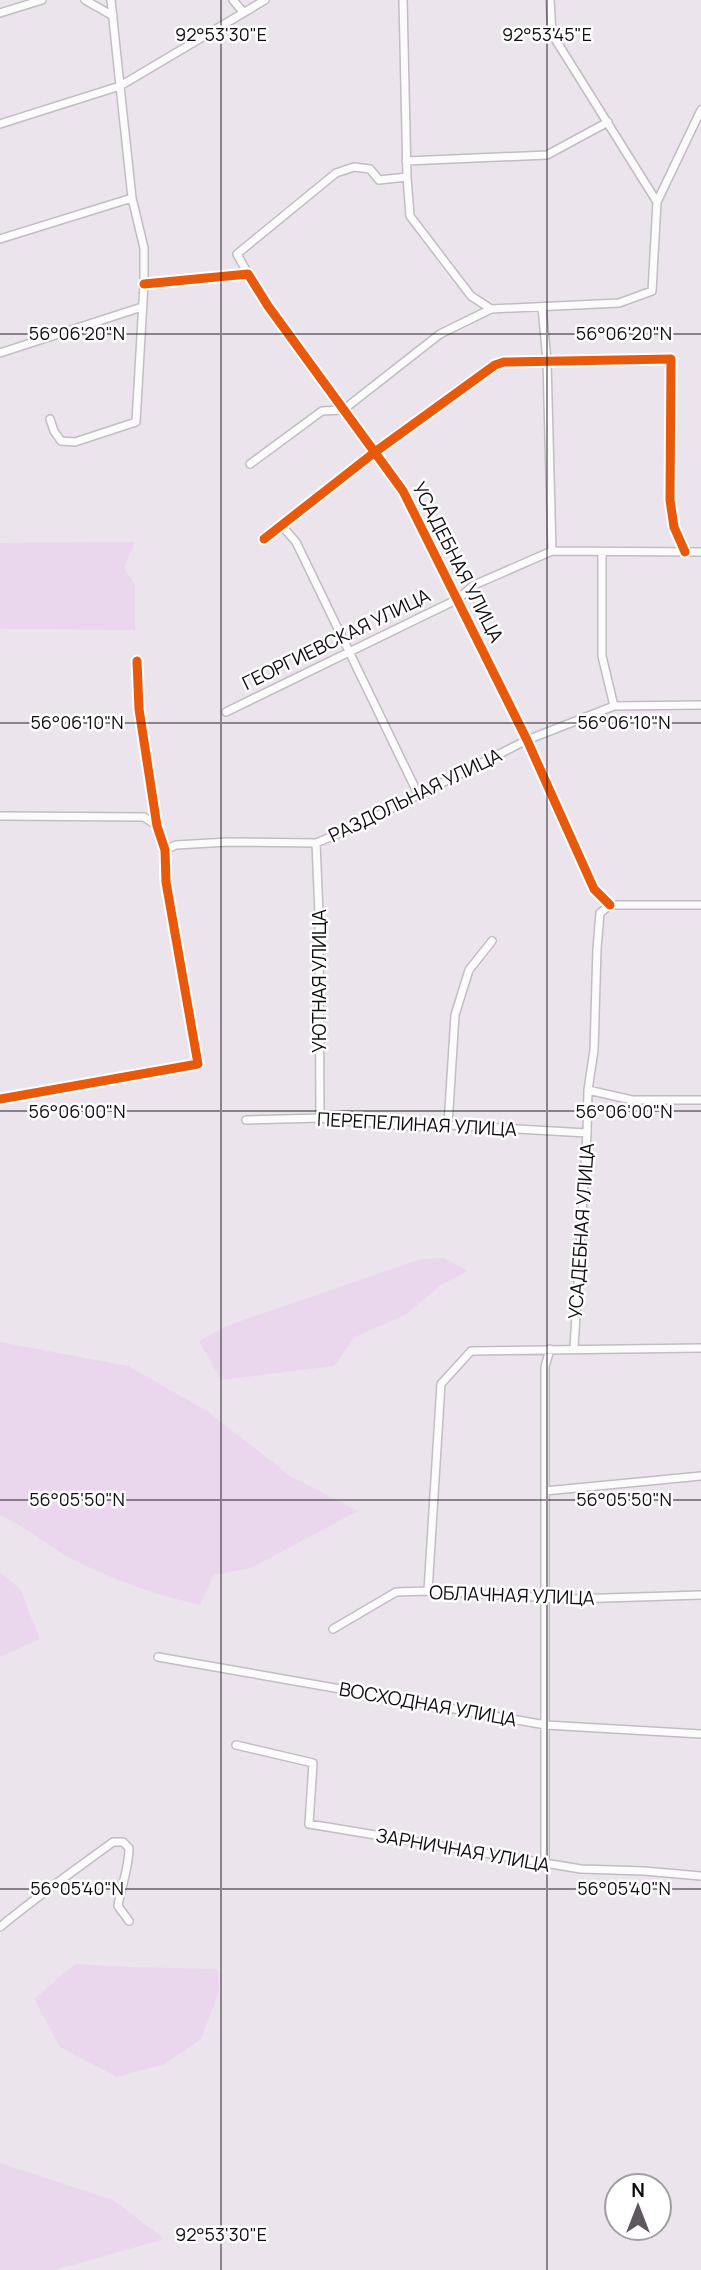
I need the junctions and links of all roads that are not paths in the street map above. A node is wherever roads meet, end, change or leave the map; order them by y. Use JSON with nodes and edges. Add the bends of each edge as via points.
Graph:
{"nodes":[{"id":1,"x":42,"y":0,"type":"edge"},
{"id":2,"x":85,"y":0,"type":"edge"},
{"id":3,"x":111,"y":0,"type":"edge"},
{"id":4,"x":233,"y":0,"type":"edge"},
{"id":5,"x":265,"y":0,"type":"edge"},
{"id":6,"x":403,"y":0,"type":"edge"},
{"id":7,"x":550,"y":0,"type":"edge"},
{"id":8,"x":243,"y":12,"type":"junction"},
{"id":9,"x":0,"y":13,"type":"edge"},
{"id":10,"x":113,"y":16,"type":"junction"},
{"id":11,"x":120,"y":86,"type":"junction"},
{"id":12,"x":701,"y":110,"type":"edge"},
{"id":13,"x":608,"y":122,"type":"junction"},
{"id":14,"x":0,"y":124,"type":"edge"},
{"id":15,"x":406,"y":162,"type":"junction"},
{"id":16,"x":407,"y":177,"type":"junction"},
{"id":17,"x":132,"y":198,"type":"junction"},
{"id":18,"x":657,"y":202,"type":"junction"},
{"id":19,"x":0,"y":239,"type":"edge"},
{"id":20,"x":248,"y":274,"type":"junction"},
{"id":21,"x":144,"y":284,"type":"junction"},
{"id":22,"x":142,"y":307,"type":"junction"},
{"id":23,"x":542,"y":307,"type":"junction"},
{"id":24,"x":491,"y":309,"type":"junction"},
{"id":25,"x":0,"y":353,"type":"edge"},
{"id":26,"x":547,"y":361,"type":"junction"},
{"id":27,"x":343,"y":410,"type":"junction"},
{"id":28,"x":50,"y":418,"type":"dead end"},
{"id":29,"x":375,"y":452,"type":"junction"},
{"id":30,"x":250,"y":464,"type":"dead end"},
{"id":31,"x":282,"y":526,"type":"junction"},
{"id":32,"x":264,"y":539,"type":"dead end"},
{"id":33,"x":552,"y":551,"type":"junction"},
{"id":34,"x":685,"y":552,"type":"junction"},
{"id":35,"x":701,"y":552,"type":"edge"},
{"id":36,"x":602,"y":553,"type":"junction"},
{"id":37,"x":458,"y":599,"type":"junction"},
{"id":38,"x":349,"y":651,"type":"junction"},
{"id":39,"x":137,"y":661,"type":"dead end"},
{"id":40,"x":701,"y":705,"type":"edge"},
{"id":41,"x":614,"y":706,"type":"junction"},
{"id":42,"x":226,"y":712,"type":"dead end"},
{"id":43,"x":527,"y":740,"type":"junction"},
{"id":44,"x":418,"y":794,"type":"junction"},
{"id":45,"x":0,"y":816,"type":"edge"},
{"id":46,"x":157,"y":825,"type":"junction"},
{"id":47,"x":316,"y":843,"type":"junction"},
{"id":48,"x":165,"y":850,"type":"junction"},
{"id":49,"x":610,"y":905,"type":"junction"},
{"id":50,"x":701,"y":905,"type":"edge"},
{"id":51,"x":492,"y":941,"type":"dead end"},
{"id":52,"x":588,"y":1090,"type":"junction"},
{"id":53,"x":0,"y":1099,"type":"edge"},
{"id":54,"x":701,"y":1100,"type":"edge"},
{"id":55,"x":320,"y":1118,"type":"junction"},
{"id":56,"x":246,"y":1120,"type":"dead end"},
{"id":57,"x":449,"y":1125,"type":"junction"},
{"id":58,"x":587,"y":1133,"type":"junction"},
{"id":59,"x":574,"y":1348,"type":"junction"},
{"id":60,"x":701,"y":1348,"type":"edge"},
{"id":61,"x":550,"y":1349,"type":"junction"},
{"id":62,"x":701,"y":1476,"type":"edge"},
{"id":63,"x":545,"y":1491,"type":"junction"},
{"id":64,"x":428,"y":1591,"type":"junction"},
{"id":65,"x":701,"y":1595,"type":"edge"},
{"id":66,"x":547,"y":1597,"type":"junction"},
{"id":67,"x":333,"y":1629,"type":"dead end"},
{"id":68,"x":158,"y":1657,"type":"dead end"},
{"id":69,"x":546,"y":1725,"type":"junction"},
{"id":70,"x":701,"y":1734,"type":"edge"},
{"id":71,"x":236,"y":1745,"type":"dead end"},
{"id":72,"x":545,"y":1865,"type":"junction"},
{"id":73,"x":701,"y":1876,"type":"edge"},
{"id":74,"x":129,"y":1921,"type":"dead end"},
{"id":75,"x":0,"y":1927,"type":"edge"}],
"edges":[{"from":1,"to":9,"type":"street"},
{"from":2,"to":10,"type":"street"},
{"from":3,"to":10,"type":"street"},
{"from":4,"to":8,"type":"street"},
{"from":5,"to":8,"type":"street"},
{"from":6,"to":15,"type":"street"},
{"from":7,"to":13,"type":"street","via":[[552,34]]},
{"from":8,"to":11,"type":"street"},
{"from":10,"to":11,"type":"street"},
{"from":11,"to":14,"type":"street"},
{"from":11,"to":17,"type":"street"},
{"from":12,"to":18,"type":"street"},
{"from":13,"to":15,"type":"street","via":[[547,155]]},
{"from":13,"to":18,"type":"street"},
{"from":15,"to":16,"type":"street"},
{"from":16,"to":20,"type":"street","via":[[379,180],[370,169],[354,167],[336,173],[237,254]]},
{"from":16,"to":24,"type":"street","via":[[410,216],[471,296]]},
{"from":17,"to":19,"type":"street"},
{"from":17,"to":21,"type":"street","via":[[144,248]]},
{"from":18,"to":23,"type":"street","via":[[652,291],[619,303]]},
{"from":20,"to":21,"type":"street"},
{"from":20,"to":27,"type":"street","name":"УСАДЕБНАЯ УЛИЦА"},
{"from":21,"to":22,"type":"street"},
{"from":22,"to":25,"type":"street"},
{"from":22,"to":28,"type":"street","via":[[135,422],[75,442],[61,441]]},
{"from":23,"to":24,"type":"street"},
{"from":23,"to":26,"type":"street"},
{"from":24,"to":27,"type":"street","via":[[440,334]]},
{"from":26,"to":29,"type":"street","via":[[495,365]]},
{"from":26,"to":33,"type":"street"},
{"from":26,"to":34,"type":"street","via":[[671,359],[670,499],[674,527]]},
{"from":27,"to":29,"type":"street","name":"УСАДЕБНАЯ УЛИЦА"},
{"from":27,"to":30,"type":"street","via":[[322,411]]},
{"from":29,"to":31,"type":"street"},
{"from":29,"to":37,"type":"street","name":"УСАДЕБНАЯ УЛИЦА","via":[[403,491]]},
{"from":31,"to":32,"type":"street"},
{"from":31,"to":38,"type":"street","via":[[296,542]]},
{"from":33,"to":36,"type":"street","name":"ГЕОРГИЕВСКАЯ УЛИЦА"},
{"from":33,"to":37,"type":"street","name":"ГЕОРГИЕВСКАЯ УЛИЦА","via":[[474,585]]},
{"from":34,"to":35,"type":"street","name":"ГЕОРГИЕВСКАЯ УЛИЦА"},
{"from":34,"to":36,"type":"street","name":"ГЕОРГИЕВСКАЯ УЛИЦА"},
{"from":36,"to":41,"type":"street","via":[[603,656]]},
{"from":37,"to":38,"type":"street","name":"ГЕОРГИЕВСКАЯ УЛИЦА"},
{"from":37,"to":43,"type":"street","name":"УСАДЕБНАЯ УЛИЦА"},
{"from":38,"to":42,"type":"street","name":"ГЕОРГИЕВСКАЯ УЛИЦА"},
{"from":38,"to":44,"type":"street"},
{"from":39,"to":46,"type":"street","via":[[139,709]]},
{"from":40,"to":41,"type":"street","name":"РАЗДОЛЬНАЯ УЛИЦА"},
{"from":41,"to":43,"type":"street","name":"РАЗДОЛЬНАЯ УЛИЦА"},
{"from":43,"to":44,"type":"street","name":"РАЗДОЛЬНАЯ УЛИЦА"},
{"from":43,"to":49,"type":"street","name":"УСАДЕБНАЯ УЛИЦА","via":[[594,889]]},
{"from":44,"to":47,"type":"street","name":"РАЗДОЛЬНАЯ УЛИЦА"},
{"from":45,"to":46,"type":"street","via":[[144,817]]},
{"from":46,"to":48,"type":"street"},
{"from":47,"to":48,"type":"street","name":"РАЗДОЛЬНАЯ УЛИЦА","via":[[228,842],[176,845]]},
{"from":47,"to":55,"type":"street","name":"УЮТНАЯ УЛИЦА"},
{"from":48,"to":53,"type":"street","via":[[166,882],[198,1064]]},
{"from":49,"to":50,"type":"street"},
{"from":49,"to":52,"type":"street","name":"УСАДЕБНАЯ УЛИЦА","via":[[600,913]]},
{"from":51,"to":57,"type":"street","via":[[469,970],[455,1015]]},
{"from":52,"to":54,"type":"street","via":[[632,1100]]},
{"from":52,"to":58,"type":"street","name":"УСАДЕБНАЯ УЛИЦА"},
{"from":55,"to":56,"type":"street","name":"ПЕРЕПЕЛИНАЯ УЛИЦА"},
{"from":55,"to":57,"type":"street","name":"ПЕРЕПЕЛИНАЯ УЛИЦА","via":[[416,1127]]},
{"from":57,"to":58,"type":"street","name":"ПЕРЕПЕЛИНАЯ УЛИЦА"},
{"from":58,"to":59,"type":"street","name":"УСАДЕБНАЯ УЛИЦА"},
{"from":59,"to":60,"type":"street"},
{"from":59,"to":61,"type":"street"},
{"from":61,"to":63,"type":"street","via":[[545,1367]]},
{"from":61,"to":64,"type":"street","via":[[471,1351],[441,1384]]},
{"from":62,"to":63,"type":"street"},
{"from":63,"to":66,"type":"street"},
{"from":64,"to":66,"type":"street","name":"ОБЛАЧНАЯ УЛИЦА"},
{"from":64,"to":67,"type":"street","name":"ОБЛАЧНАЯ УЛИЦА","via":[[396,1592]]},
{"from":65,"to":66,"type":"street","name":"ОБЛАЧНАЯ УЛИЦА"},
{"from":66,"to":69,"type":"street"},
{"from":68,"to":69,"type":"street","name":"ВОСХОДНАЯ УЛИЦА"},
{"from":69,"to":70,"type":"street","name":"ВОСХОДНАЯ УЛИЦА"},
{"from":69,"to":72,"type":"street"},
{"from":71,"to":72,"type":"street","name":"ЗАРНИЧНАЯ УЛИЦА","via":[[313,1763],[309,1824]]},
{"from":72,"to":73,"type":"street","name":"ЗАРНИЧНАЯ УЛИЦА"},
{"from":74,"to":75,"type":"street","via":[[118,1906],[129,1868],[129,1848],[123,1842],[113,1842]]}]}
